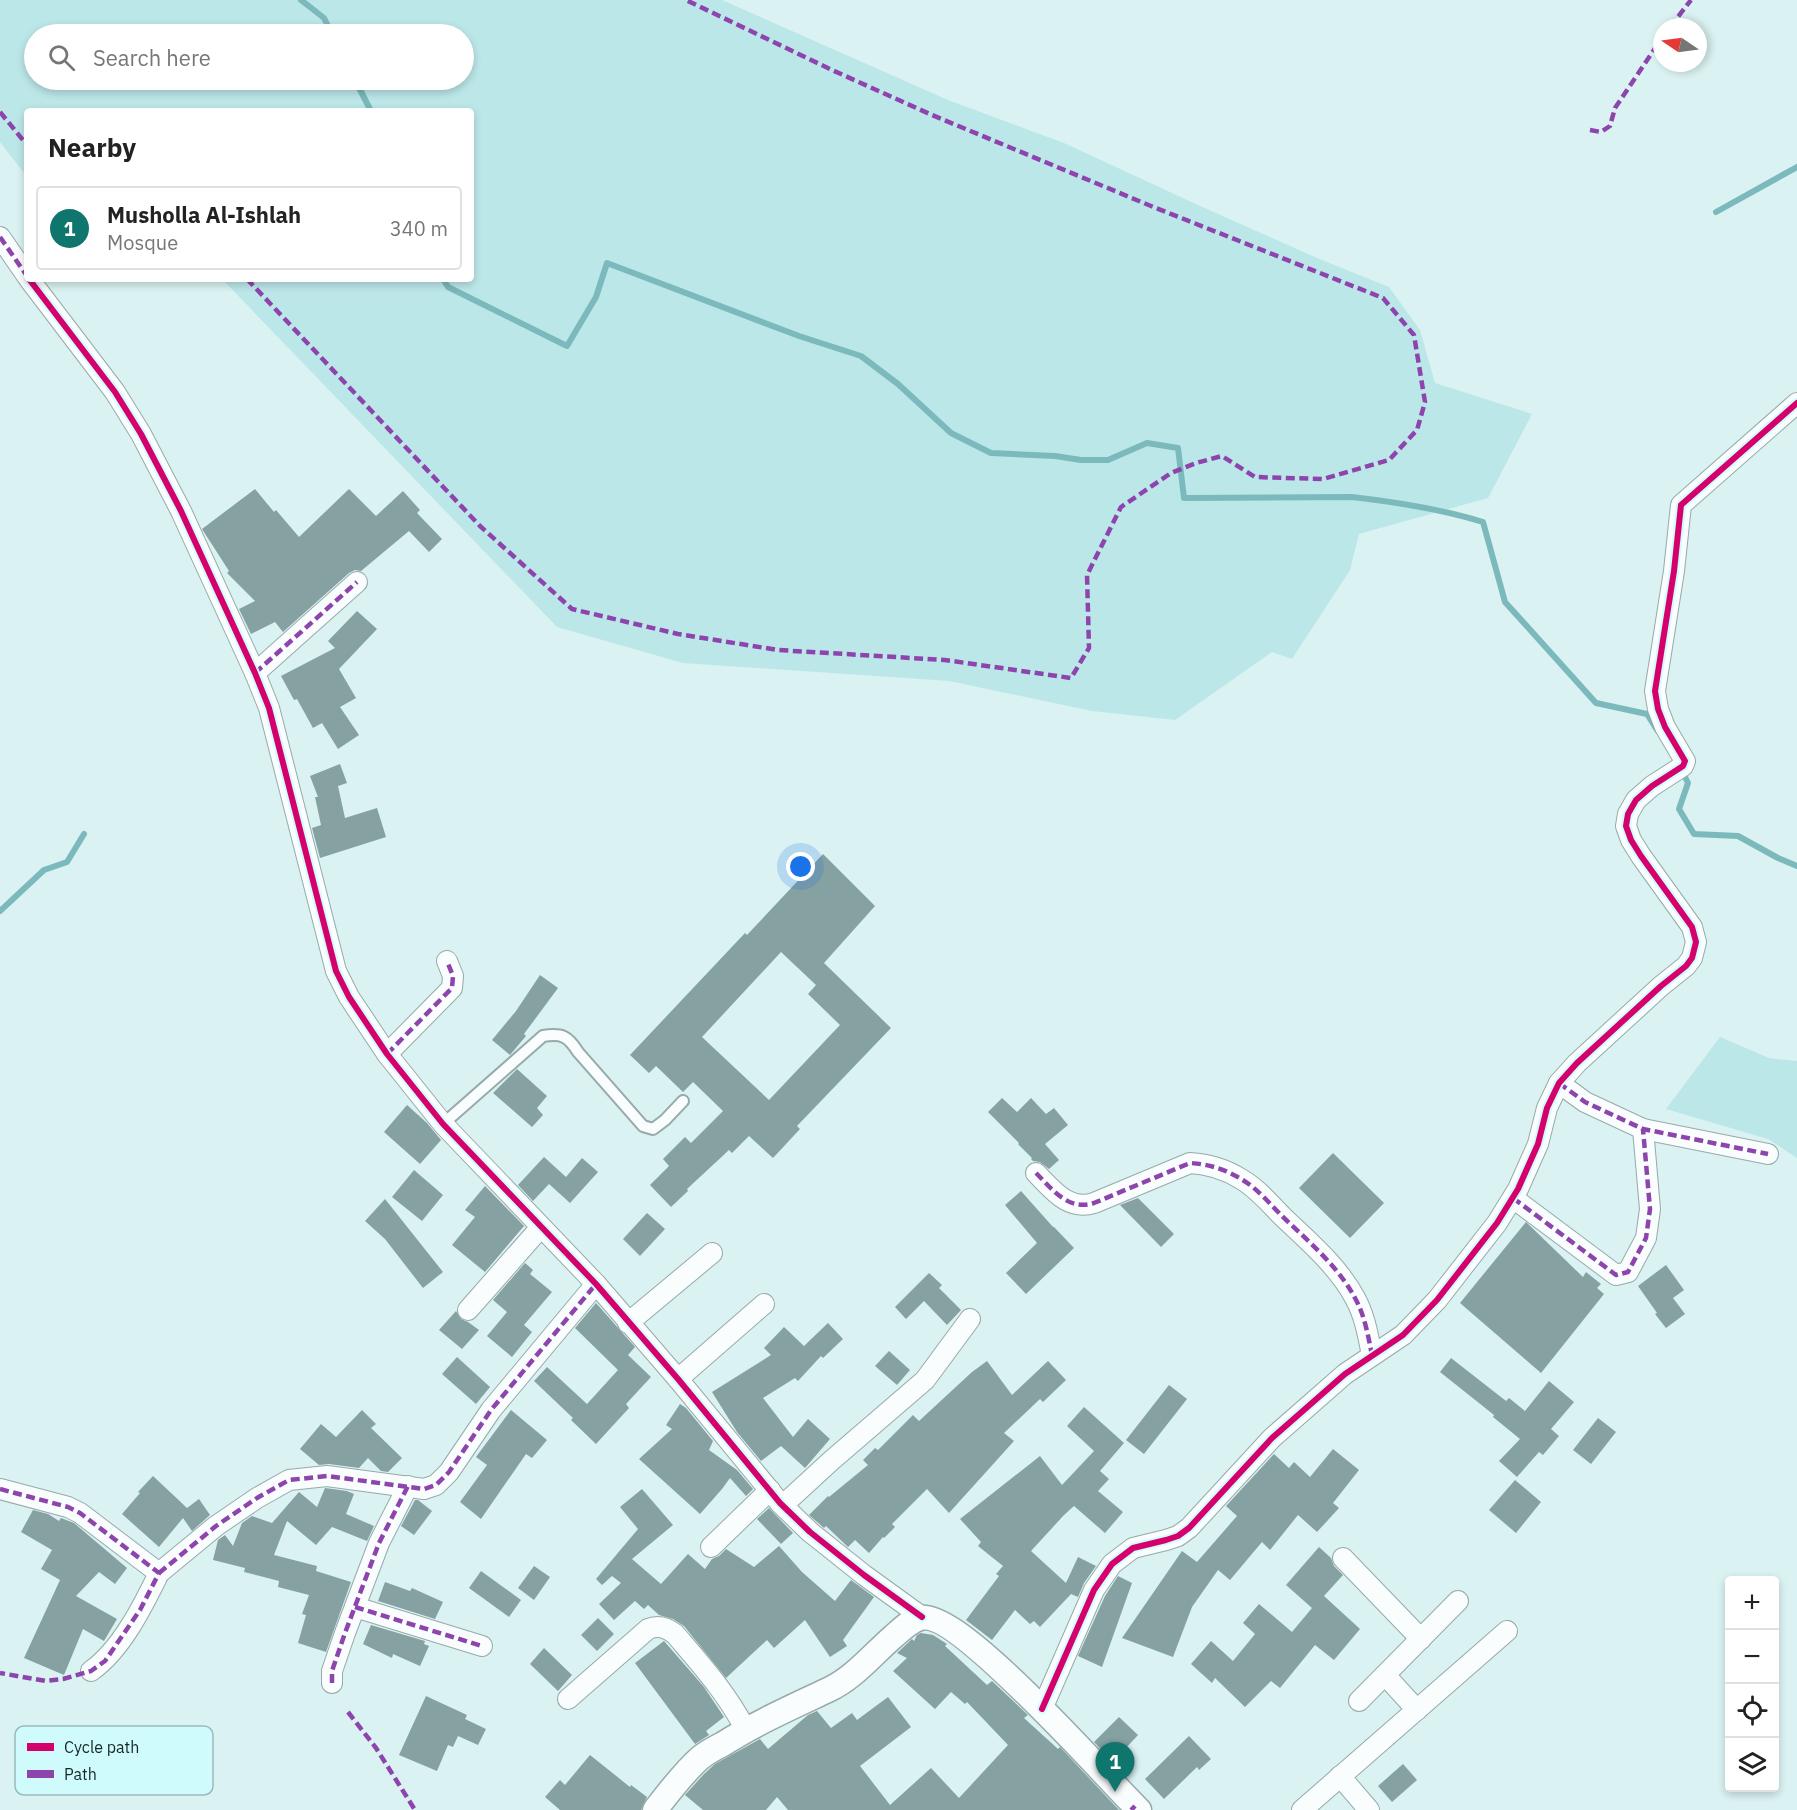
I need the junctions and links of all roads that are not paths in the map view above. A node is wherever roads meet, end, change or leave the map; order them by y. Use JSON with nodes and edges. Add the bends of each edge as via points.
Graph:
{"nodes":[{"id":1,"x":0,"y":237,"type":"edge"},
{"id":2,"x":24,"y":271,"type":"edge"},
{"id":3,"x":32,"y":282,"type":"edge"},
{"id":4,"x":1797,"y":403,"type":"edge"},
{"id":5,"x":357,"y":582,"type":"dead end"},
{"id":6,"x":255,"y":673,"type":"junction"},
{"id":7,"x":447,"y":961,"type":"dead end"},
{"id":8,"x":387,"y":1054,"type":"junction"},
{"id":9,"x":1559,"y":1083,"type":"junction"},
{"id":10,"x":683,"y":1101,"type":"dead end"},
{"id":11,"x":443,"y":1124,"type":"junction"},
{"id":12,"x":1643,"y":1129,"type":"junction"},
{"id":13,"x":1768,"y":1154,"type":"dead end"},
{"id":14,"x":1036,"y":1173,"type":"dead end"},
{"id":15,"x":1513,"y":1198,"type":"junction"},
{"id":16,"x":541,"y":1227,"type":"junction"},
{"id":17,"x":712,"y":1253,"type":"dead end"},
{"id":18,"x":596,"y":1284,"type":"junction"},
{"id":19,"x":764,"y":1304,"type":"dead end"},
{"id":20,"x":468,"y":1310,"type":"dead end"},
{"id":21,"x":970,"y":1319,"type":"dead end"},
{"id":22,"x":628,"y":1323,"type":"junction"},
{"id":23,"x":1372,"y":1355,"type":"junction"},
{"id":24,"x":678,"y":1379,"type":"junction"},
{"id":25,"x":408,"y":1486,"type":"junction"},
{"id":26,"x":0,"y":1489,"type":"edge"},
{"id":27,"x":770,"y":1490,"type":"junction"},
{"id":28,"x":783,"y":1505,"type":"junction"},
{"id":29,"x":711,"y":1547,"type":"dead end"},
{"id":30,"x":1343,"y":1558,"type":"dead end"},
{"id":31,"x":159,"y":1573,"type":"junction"},
{"id":32,"x":1458,"y":1601,"type":"dead end"},
{"id":33,"x":355,"y":1607,"type":"junction"},
{"id":34,"x":922,"y":1617,"type":"junction"},
{"id":35,"x":1507,"y":1631,"type":"dead end"},
{"id":36,"x":1421,"y":1639,"type":"junction"},
{"id":37,"x":482,"y":1646,"type":"dead end"},
{"id":38,"x":91,"y":1671,"type":"dead end"},
{"id":39,"x":1385,"y":1675,"type":"junction"},
{"id":40,"x":332,"y":1683,"type":"dead end"},
{"id":41,"x":568,"y":1699,"type":"dead end"},
{"id":42,"x":1359,"y":1701,"type":"dead end"},
{"id":43,"x":1042,"y":1709,"type":"junction"},
{"id":44,"x":1417,"y":1710,"type":"junction"},
{"id":45,"x":746,"y":1730,"type":"junction"},
{"id":46,"x":1340,"y":1776,"type":"junction"},
{"id":47,"x":1135,"y":1809,"type":"edge"},
{"id":48,"x":656,"y":1810,"type":"edge"},
{"id":49,"x":1302,"y":1810,"type":"edge"},
{"id":50,"x":1369,"y":1810,"type":"edge"}],
"edges":[{"from":1,"to":2,"type":"street"},
{"from":3,"to":6,"type":"street","via":[[141,434]]},
{"from":4,"to":9,"type":"street","via":[[1681,505],[1655,691],[1665,726],[1685,763],[1652,786],[1631,808],[1626,821],[1641,856],[1692,927],[1696,947],[1686,966],[1652,993]]},
{"from":5,"to":6,"type":"street"},
{"from":6,"to":8,"type":"street","via":[[269,708],[336,971]]},
{"from":7,"to":8,"type":"street","via":[[453,976],[452,988]]},
{"from":8,"to":11,"type":"street"},
{"from":9,"to":12,"type":"street","via":[[1585,1102]]},
{"from":9,"to":15,"type":"street","via":[[1547,1108],[1538,1144]]},
{"from":10,"to":11,"type":"lane","via":[[653,1129],[643,1126],[571,1041],[554,1034],[543,1036]]},
{"from":11,"to":16,"type":"street"},
{"from":12,"to":13,"type":"street"},
{"from":12,"to":15,"type":"street","via":[[1650,1209],[1646,1238],[1628,1272],[1616,1275]]},
{"from":14,"to":23,"type":"street","via":[[1064,1200],[1077,1205],[1094,1203],[1190,1163],[1207,1164],[1243,1180],[1315,1248],[1347,1285],[1365,1320]]},
{"from":15,"to":23,"type":"street","via":[[1437,1300],[1403,1335]]},
{"from":16,"to":18,"type":"street"},
{"from":16,"to":20,"type":"street"},
{"from":17,"to":22,"type":"street"},
{"from":18,"to":22,"type":"street"},
{"from":18,"to":25,"type":"street","via":[[490,1410],[449,1472],[436,1485],[424,1489]]},
{"from":19,"to":24,"type":"street"},
{"from":21,"to":28,"type":"street","via":[[925,1380]]},
{"from":22,"to":24,"type":"street"},
{"from":23,"to":43,"type":"street","via":[[1272,1438],[1189,1528],[1178,1536],[1133,1548],[1112,1564],[1094,1590]]},
{"from":24,"to":27,"type":"street"},
{"from":25,"to":31,"type":"street","via":[[327,1476],[290,1480],[216,1526]]},
{"from":25,"to":33,"type":"street","via":[[379,1544]]},
{"from":26,"to":31,"type":"street","via":[[80,1513]]},
{"from":27,"to":28,"type":"street"},
{"from":27,"to":29,"type":"street"},
{"from":28,"to":34,"type":"street","via":[[810,1532]]},
{"from":30,"to":36,"type":"street"},
{"from":31,"to":38,"type":"street","via":[[123,1636],[105,1661]]},
{"from":32,"to":36,"type":"street"},
{"from":33,"to":37,"type":"street"},
{"from":33,"to":40,"type":"street","via":[[332,1671]]},
{"from":34,"to":43,"type":"street","via":[[950,1627],[972,1642]]},
{"from":34,"to":45,"type":"street","via":[[909,1623],[832,1688]]},
{"from":35,"to":44,"type":"street"},
{"from":36,"to":39,"type":"street"},
{"from":39,"to":42,"type":"street"},
{"from":39,"to":44,"type":"street"},
{"from":41,"to":45,"type":"street","via":[[648,1629],[663,1627],[675,1634],[711,1676]]},
{"from":43,"to":47,"type":"street"},
{"from":44,"to":46,"type":"street"},
{"from":45,"to":48,"type":"street","via":[[700,1758]]},
{"from":46,"to":49,"type":"street"},
{"from":46,"to":50,"type":"street"}]}
